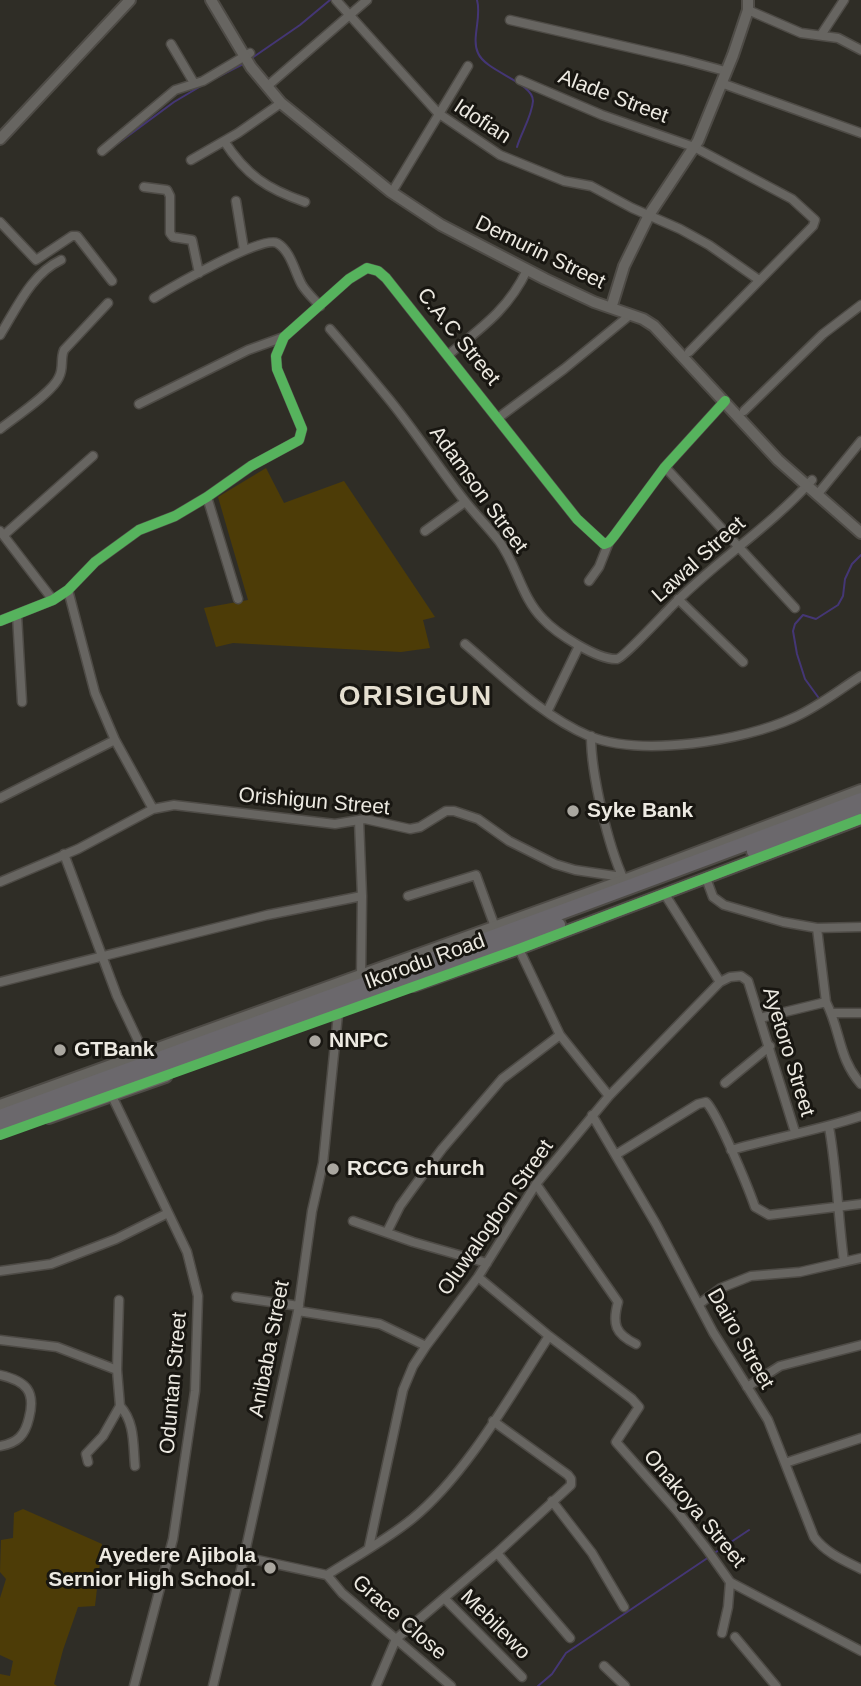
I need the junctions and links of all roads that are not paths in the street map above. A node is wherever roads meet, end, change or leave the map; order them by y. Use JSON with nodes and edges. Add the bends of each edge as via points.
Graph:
{"nodes":[{"id":1,"x":130,"y":0,"type":"edge"},
{"id":2,"x":211,"y":0,"type":"edge"},
{"id":3,"x":219,"y":0,"type":"edge"},
{"id":4,"x":336,"y":0,"type":"edge"},
{"id":5,"x":367,"y":0,"type":"edge"},
{"id":6,"x":845,"y":0,"type":"edge"},
{"id":7,"x":748,"y":5,"type":"edge"},
{"id":8,"x":350,"y":14,"type":"junction"},
{"id":9,"x":510,"y":20,"type":"dead end"},
{"id":10,"x":821,"y":35,"type":"junction"},
{"id":11,"x":171,"y":44,"type":"dead end"},
{"id":12,"x":861,"y":50,"type":"edge"},
{"id":13,"x":250,"y":59,"type":"junction"},
{"id":14,"x":468,"y":66,"type":"dead end"},
{"id":15,"x":725,"y":71,"type":"junction"},
{"id":16,"x":520,"y":80,"type":"dead end"},
{"id":17,"x":194,"y":83,"type":"junction"},
{"id":18,"x":271,"y":83,"type":"junction"},
{"id":19,"x":721,"y":83,"type":"junction"},
{"id":20,"x":281,"y":103,"type":"junction"},
{"id":21,"x":438,"y":113,"type":"junction"},
{"id":22,"x":861,"y":133,"type":"edge"},
{"id":23,"x":0,"y":139,"type":"edge"},
{"id":24,"x":223,"y":141,"type":"junction"},
{"id":25,"x":694,"y":147,"type":"junction"},
{"id":26,"x":102,"y":151,"type":"dead end"},
{"id":27,"x":191,"y":160,"type":"dead end"},
{"id":28,"x":144,"y":187,"type":"dead end"},
{"id":29,"x":395,"y":187,"type":"junction"},
{"id":30,"x":236,"y":201,"type":"dead end"},
{"id":31,"x":305,"y":202,"type":"dead end"},
{"id":32,"x":649,"y":215,"type":"junction"},
{"id":33,"x":0,"y":222,"type":"edge"},
{"id":34,"x":244,"y":250,"type":"junction"},
{"id":35,"x":61,"y":260,"type":"dead end"},
{"id":36,"x":527,"y":270,"type":"junction"},
{"id":37,"x":199,"y":273,"type":"junction"},
{"id":38,"x":759,"y":280,"type":"junction"},
{"id":39,"x":112,"y":281,"type":"dead end"},
{"id":40,"x":154,"y":298,"type":"dead end"},
{"id":41,"x":613,"y":302,"type":"junction"},
{"id":42,"x":108,"y":303,"type":"dead end"},
{"id":43,"x":861,"y":305,"type":"edge"},
{"id":44,"x":320,"y":306,"type":"junction"},
{"id":45,"x":630,"y":315,"type":"junction"},
{"id":46,"x":330,"y":329,"type":"dead end"},
{"id":47,"x":0,"y":335,"type":"edge"},
{"id":48,"x":284,"y":337,"type":"junction"},
{"id":49,"x":689,"y":352,"type":"junction"},
{"id":50,"x":448,"y":355,"type":"junction"},
{"id":51,"x":724,"y":401,"type":"junction"},
{"id":52,"x":139,"y":404,"type":"dead end"},
{"id":53,"x":744,"y":411,"type":"junction"},
{"id":54,"x":498,"y":418,"type":"junction"},
{"id":55,"x":0,"y":429,"type":"edge"},
{"id":56,"x":861,"y":440,"type":"edge"},
{"id":57,"x":93,"y":456,"type":"dead end"},
{"id":58,"x":665,"y":467,"type":"junction"},
{"id":59,"x":809,"y":483,"type":"junction"},
{"id":60,"x":819,"y":492,"type":"junction"},
{"id":61,"x":207,"y":497,"type":"junction"},
{"id":62,"x":465,"y":502,"type":"junction"},
{"id":63,"x":861,"y":523,"type":"edge"},
{"id":64,"x":425,"y":531,"type":"dead end"},
{"id":65,"x":2,"y":533,"type":"edge"},
{"id":66,"x":861,"y":533,"type":"edge"},
{"id":67,"x":608,"y":542,"type":"junction"},
{"id":68,"x":737,"y":547,"type":"junction"},
{"id":69,"x":589,"y":581,"type":"dead end"},
{"id":70,"x":68,"y":590,"type":"junction"},
{"id":71,"x":238,"y":599,"type":"dead end"},
{"id":72,"x":678,"y":599,"type":"junction"},
{"id":73,"x":53,"y":600,"type":"junction"},
{"id":74,"x":795,"y":608,"type":"dead end"},
{"id":75,"x":17,"y":615,"type":"junction"},
{"id":76,"x":0,"y":621,"type":"edge"},
{"id":77,"x":466,"y":644,"type":"dead end"},
{"id":78,"x":579,"y":646,"type":"junction"},
{"id":79,"x":607,"y":657,"type":"joint"},
{"id":80,"x":743,"y":662,"type":"dead end"},
{"id":81,"x":861,"y":676,"type":"edge"},
{"id":82,"x":22,"y":702,"type":"dead end"},
{"id":83,"x":547,"y":712,"type":"junction"},
{"id":84,"x":591,"y":736,"type":"junction"},
{"id":85,"x":114,"y":740,"type":"junction"},
{"id":86,"x":861,"y":790,"type":"edge"},
{"id":87,"x":0,"y":798,"type":"edge"},
{"id":88,"x":861,"y":800,"type":"edge"},
{"id":89,"x":153,"y":808,"type":"junction"},
{"id":90,"x":861,"y":812,"type":"edge"},
{"id":91,"x":861,"y":819,"type":"edge"},
{"id":92,"x":359,"y":820,"type":"junction"},
{"id":93,"x":64,"y":854,"type":"junction"},
{"id":94,"x":623,"y":878,"type":"junction"},
{"id":95,"x":706,"y":878,"type":"junction"},
{"id":96,"x":0,"y":882,"type":"edge"},
{"id":97,"x":664,"y":893,"type":"junction"},
{"id":98,"x":362,"y":896,"type":"junction"},
{"id":99,"x":408,"y":896,"type":"dead end"},
{"id":100,"x":495,"y":927,"type":"junction"},
{"id":101,"x":861,"y":927,"type":"edge"},
{"id":102,"x":817,"y":928,"type":"junction"},
{"id":103,"x":519,"y":949,"type":"junction"},
{"id":104,"x":104,"y":958,"type":"junction"},
{"id":105,"x":361,"y":976,"type":"junction"},
{"id":106,"x":0,"y":982,"type":"edge"},
{"id":107,"x":720,"y":982,"type":"junction"},
{"id":108,"x":826,"y":1002,"type":"junction"},
{"id":109,"x":832,"y":1013,"type":"junction"},
{"id":110,"x":861,"y":1013,"type":"edge"},
{"id":111,"x":338,"y":1014,"type":"junction"},
{"id":112,"x":760,"y":1018,"type":"junction"},
{"id":113,"x":560,"y":1035,"type":"junction"},
{"id":114,"x":770,"y":1046,"type":"junction"},
{"id":115,"x":144,"y":1053,"type":"junction"},
{"id":116,"x":725,"y":1083,"type":"dead end"},
{"id":117,"x":861,"y":1084,"type":"edge"},
{"id":118,"x":105,"y":1096,"type":"junction"},
{"id":119,"x":609,"y":1096,"type":"junction"},
{"id":120,"x":0,"y":1105,"type":"edge"},
{"id":121,"x":592,"y":1115,"type":"junction"},
{"id":122,"x":861,"y":1116,"type":"edge"},
{"id":123,"x":0,"y":1117,"type":"edge"},
{"id":124,"x":36,"y":1119,"type":"junction"},
{"id":125,"x":829,"y":1127,"type":"junction"},
{"id":126,"x":0,"y":1128,"type":"edge"},
{"id":127,"x":795,"y":1132,"type":"junction"},
{"id":128,"x":0,"y":1135,"type":"edge"},
{"id":129,"x":731,"y":1150,"type":"junction"},
{"id":130,"x":617,"y":1154,"type":"junction"},
{"id":131,"x":536,"y":1184,"type":"junction"},
{"id":132,"x":861,"y":1204,"type":"edge"},
{"id":133,"x":837,"y":1206,"type":"junction"},
{"id":134,"x":168,"y":1213,"type":"junction"},
{"id":135,"x":353,"y":1220,"type":"dead end"},
{"id":136,"x":387,"y":1232,"type":"junction"},
{"id":137,"x":861,"y":1258,"type":"edge"},
{"id":138,"x":844,"y":1262,"type":"junction"},
{"id":139,"x":487,"y":1263,"type":"junction"},
{"id":140,"x":0,"y":1272,"type":"edge"},
{"id":141,"x":478,"y":1277,"type":"junction"},
{"id":142,"x":236,"y":1297,"type":"dead end"},
{"id":143,"x":119,"y":1300,"type":"dead end"},
{"id":144,"x":699,"y":1304,"type":"junction"},
{"id":145,"x":299,"y":1308,"type":"junction"},
{"id":146,"x":549,"y":1336,"type":"junction"},
{"id":147,"x":0,"y":1340,"type":"edge"},
{"id":148,"x":636,"y":1344,"type":"dead end"},
{"id":149,"x":861,"y":1345,"type":"edge"},
{"id":150,"x":426,"y":1346,"type":"junction"},
{"id":151,"x":117,"y":1370,"type":"junction"},
{"id":152,"x":0,"y":1375,"type":"edge"},
{"id":153,"x":747,"y":1387,"type":"junction"},
{"id":154,"x":120,"y":1406,"type":"junction"},
{"id":155,"x":493,"y":1421,"type":"junction"},
{"id":156,"x":861,"y":1438,"type":"edge"},
{"id":157,"x":0,"y":1447,"type":"edge"},
{"id":158,"x":88,"y":1462,"type":"dead end"},
{"id":159,"x":785,"y":1463,"type":"junction"},
{"id":160,"x":135,"y":1466,"type":"dead end"},
{"id":161,"x":552,"y":1501,"type":"junction"},
{"id":162,"x":369,"y":1547,"type":"junction"},
{"id":163,"x":497,"y":1553,"type":"junction"},
{"id":164,"x":244,"y":1556,"type":"junction"},
{"id":165,"x":861,"y":1569,"type":"edge"},
{"id":166,"x":327,"y":1575,"type":"junction"},
{"id":167,"x":730,"y":1582,"type":"junction"},
{"id":168,"x":444,"y":1598,"type":"junction"},
{"id":169,"x":624,"y":1607,"type":"dead end"},
{"id":170,"x":722,"y":1633,"type":"dead end"},
{"id":171,"x":735,"y":1637,"type":"dead end"},
{"id":172,"x":570,"y":1638,"type":"dead end"},
{"id":173,"x":396,"y":1639,"type":"junction"},
{"id":174,"x":861,"y":1651,"type":"edge"},
{"id":175,"x":604,"y":1666,"type":"dead end"},
{"id":176,"x":522,"y":1677,"type":"dead end"},
{"id":177,"x":134,"y":1686,"type":"edge"},
{"id":178,"x":213,"y":1686,"type":"edge"},
{"id":179,"x":376,"y":1686,"type":"edge"},
{"id":180,"x":451,"y":1686,"type":"edge"},
{"id":181,"x":625,"y":1686,"type":"edge"},
{"id":182,"x":775,"y":1686,"type":"edge"}],
"edges":[{"from":1,"to":23,"type":"street"},
{"from":2,"to":13,"type":"street","name":"Demurin Street"},
{"from":3,"to":13,"type":"street","name":"Demurin Street"},
{"from":4,"to":8,"type":"street","name":"Idofian"},
{"from":5,"to":8,"type":"street"},
{"from":6,"to":10,"type":"street"},
{"from":7,"to":10,"type":"street","via":[[801,33]]},
{"from":7,"to":15,"type":"street"},
{"from":8,"to":18,"type":"street"},
{"from":8,"to":21,"type":"street","name":"Idofian"},
{"from":9,"to":15,"type":"street"},
{"from":10,"to":12,"type":"street"},
{"from":11,"to":17,"type":"street"},
{"from":13,"to":17,"type":"street"},
{"from":13,"to":18,"type":"street","name":"Demurin Street"},
{"from":13,"to":20,"type":"street","name":"Demurin Street"},
{"from":14,"to":21,"type":"street"},
{"from":15,"to":19,"type":"street"},
{"from":16,"to":25,"type":"street","name":"Alade Street"},
{"from":17,"to":26,"type":"street","via":[[160,100]]},
{"from":18,"to":29,"type":"street","name":"Demurin Street"},
{"from":19,"to":22,"type":"street"},
{"from":19,"to":25,"type":"street"},
{"from":20,"to":24,"type":"street"},
{"from":20,"to":36,"type":"street","name":"Demurin Street","via":[[410,206]]},
{"from":21,"to":29,"type":"street"},
{"from":21,"to":32,"type":"street","name":"Idofian","via":[[513,161],[591,186]]},
{"from":24,"to":27,"type":"street"},
{"from":24,"to":31,"type":"street","via":[[251,175],[277,193]]},
{"from":25,"to":32,"type":"street"},
{"from":25,"to":38,"type":"street","name":"Alade Street","via":[[792,199],[815,220]]},
{"from":28,"to":37,"type":"street","via":[[167,190],[170,233],[192,240]]},
{"from":29,"to":41,"type":"street","name":"Demurin Street","via":[[444,219]]},
{"from":30,"to":34,"type":"street"},
{"from":32,"to":38,"type":"street","name":"Idofian","via":[[709,245]]},
{"from":32,"to":41,"type":"street","via":[[624,266]]},
{"from":33,"to":39,"type":"street","via":[[36,260],[77,236]]},
{"from":34,"to":37,"type":"street"},
{"from":34,"to":44,"type":"street","via":[[270,241],[279,244]]},
{"from":35,"to":47,"type":"street","via":[[34,281]]},
{"from":36,"to":45,"type":"street","name":"Demurin Street"},
{"from":36,"to":50,"type":"street","via":[[495,317]]},
{"from":37,"to":40,"type":"street"},
{"from":38,"to":49,"type":"street"},
{"from":41,"to":49,"type":"street","name":"Demurin Street","via":[[646,313]]},
{"from":42,"to":55,"type":"street","via":[[64,349],[56,382]]},
{"from":43,"to":53,"type":"street","via":[[823,334]]},
{"from":44,"to":48,"type":"street","name":"C.A.C Street"},
{"from":44,"to":50,"type":"street","name":"C.A.C Street","via":[[356,275],[372,269],[386,278]]},
{"from":45,"to":51,"type":"street","name":"Demurin Street","via":[[665,336]]},
{"from":45,"to":54,"type":"street"},
{"from":46,"to":62,"type":"street","name":"Adamson Street"},
{"from":48,"to":52,"type":"street"},
{"from":48,"to":61,"type":"street","via":[[275,363],[302,435]]},
{"from":49,"to":53,"type":"street","name":"Demurin Street"},
{"from":50,"to":54,"type":"street","name":"C.A.C Street"},
{"from":51,"to":58,"type":"street"},
{"from":51,"to":59,"type":"street","name":"Demurin Street","via":[[778,460]]},
{"from":53,"to":59,"type":"street","name":"Demurin Street"},
{"from":54,"to":67,"type":"street","name":"C.A.C Street","via":[[586,528],[599,542]]},
{"from":56,"to":60,"type":"street"},
{"from":57,"to":65,"type":"street"},
{"from":58,"to":67,"type":"street"},
{"from":58,"to":68,"type":"street"},
{"from":59,"to":60,"type":"street","name":"Demurin Street"},
{"from":59,"to":68,"type":"street","name":"Lawal Street"},
{"from":60,"to":63,"type":"street","name":"Demurin Street"},
{"from":60,"to":66,"type":"street","name":"Demurin Street"},
{"from":61,"to":70,"type":"street","via":[[139,530],[95,562]]},
{"from":61,"to":71,"type":"street"},
{"from":62,"to":64,"type":"street"},
{"from":62,"to":78,"type":"street","name":"Adamson Street","via":[[508,554],[534,610]]},
{"from":65,"to":73,"type":"street"},
{"from":67,"to":69,"type":"street"},
{"from":68,"to":72,"type":"street","name":"Lawal Street"},
{"from":68,"to":74,"type":"street"},
{"from":70,"to":73,"type":"street"},
{"from":70,"to":85,"type":"street","via":[[95,693]]},
{"from":72,"to":79,"type":"street","name":"Lawal Street","via":[[626,654],[618,659]]},
{"from":72,"to":80,"type":"street"},
{"from":73,"to":75,"type":"street"},
{"from":75,"to":76,"type":"street"},
{"from":75,"to":82,"type":"street"},
{"from":77,"to":83,"type":"street"},
{"from":78,"to":79,"type":"street","name":"Adamson Street"},
{"from":78,"to":83,"type":"street"},
{"from":81,"to":84,"type":"street","via":[[795,717],[736,736],[660,744]]},
{"from":83,"to":84,"type":"street"},
{"from":84,"to":94,"type":"street","via":[[594,774]]},
{"from":85,"to":87,"type":"street"},
{"from":85,"to":89,"type":"street"},
{"from":86,"to":94,"type":"street","name":"Ikorodu Road"},
{"from":88,"to":123,"type":"highway","name":"Ikorodu Road"},
{"from":89,"to":92,"type":"street","name":"Orishigun Street","via":[[174,805],[335,824]]},
{"from":89,"to":93,"type":"street","name":"Orishigun Street"},
{"from":90,"to":118,"type":"highway","name":"Ikorodu Road"},
{"from":91,"to":95,"type":"street","name":"Ikorodu Road"},
{"from":92,"to":94,"type":"street","name":"Orishigun Street","via":[[415,828],[454,811],[555,864]]},
{"from":92,"to":98,"type":"street"},
{"from":93,"to":96,"type":"street","name":"Orishigun Street"},
{"from":93,"to":104,"type":"street"},
{"from":94,"to":100,"type":"street","name":"Ikorodu Road"},
{"from":95,"to":97,"type":"street","name":"Ikorodu Road"},
{"from":95,"to":102,"type":"street","via":[[719,903]]},
{"from":97,"to":103,"type":"street","name":"Ikorodu Road"},
{"from":97,"to":107,"type":"street"},
{"from":98,"to":104,"type":"street","via":[[267,915]]},
{"from":98,"to":105,"type":"street"},
{"from":99,"to":100,"type":"street","via":[[476,875]]},
{"from":100,"to":105,"type":"street","name":"Ikorodu Road"},
{"from":101,"to":102,"type":"street"},
{"from":102,"to":108,"type":"street"},
{"from":103,"to":111,"type":"street","name":"Ikorodu Road"},
{"from":103,"to":113,"type":"street"},
{"from":104,"to":106,"type":"street"},
{"from":104,"to":115,"type":"street"},
{"from":105,"to":115,"type":"street","name":"Ikorodu Road"},
{"from":107,"to":112,"type":"street","name":"Ayetoro Street","via":[[741,976],[748,981]]},
{"from":107,"to":119,"type":"street","name":"Oluwalogbon Street"},
{"from":108,"to":109,"type":"street"},
{"from":108,"to":112,"type":"street"},
{"from":109,"to":110,"type":"street"},
{"from":109,"to":117,"type":"street","via":[[839,1047]]},
{"from":111,"to":118,"type":"street","name":"Ikorodu Road"},
{"from":111,"to":145,"type":"street","name":"Anibaba Street","via":[[323,1163]]},
{"from":112,"to":114,"type":"street","name":"Ayetoro Street"},
{"from":113,"to":119,"type":"street"},
{"from":113,"to":136,"type":"street","via":[[502,1079],[442,1149],[400,1206]]},
{"from":114,"to":116,"type":"street"},
{"from":114,"to":127,"type":"street","name":"Ayetoro Street"},
{"from":115,"to":120,"type":"street","name":"Ikorodu Road"},
{"from":118,"to":124,"type":"highway","name":"Ikorodu Road"},
{"from":118,"to":134,"type":"street","name":"Oduntan Street"},
{"from":119,"to":121,"type":"street","name":"Oluwalogbon Street"},
{"from":121,"to":130,"type":"street","name":"Dairo Street"},
{"from":121,"to":131,"type":"street","name":"Oluwalogbon Street"},
{"from":122,"to":125,"type":"street"},
{"from":124,"to":126,"type":"highway","name":"Ikorodu Road"},
{"from":124,"to":128,"type":"street","name":"Ikorodu Road"},
{"from":125,"to":127,"type":"street"},
{"from":125,"to":133,"type":"street"},
{"from":127,"to":129,"type":"street"},
{"from":129,"to":130,"type":"street","via":[[706,1102]]},
{"from":129,"to":133,"type":"street","via":[[760,1212],[769,1215]]},
{"from":130,"to":144,"type":"street","name":"Dairo Street"},
{"from":131,"to":139,"type":"street","name":"Oluwalogbon Street"},
{"from":131,"to":148,"type":"street","via":[[618,1302],[617,1329]]},
{"from":132,"to":133,"type":"street"},
{"from":133,"to":138,"type":"street"},
{"from":134,"to":140,"type":"street","via":[[51,1264]]},
{"from":134,"to":177,"type":"street","name":"Oduntan Street","via":[[187,1252],[198,1296],[195,1391],[173,1539]]},
{"from":135,"to":136,"type":"street"},
{"from":136,"to":139,"type":"street"},
{"from":137,"to":138,"type":"street"},
{"from":138,"to":144,"type":"street","via":[[751,1276],[721,1288]]},
{"from":139,"to":141,"type":"street","name":"Oluwalogbon Street"},
{"from":141,"to":146,"type":"street"},
{"from":141,"to":150,"type":"street","name":"Oluwalogbon Street"},
{"from":142,"to":145,"type":"street"},
{"from":143,"to":151,"type":"street"},
{"from":144,"to":153,"type":"street","name":"Dairo Street"},
{"from":145,"to":150,"type":"street","via":[[380,1324]]},
{"from":145,"to":164,"type":"street","name":"Anibaba Street"},
{"from":146,"to":155,"type":"street"},
{"from":146,"to":167,"type":"street","name":"Onakoya Street","via":[[639,1407],[616,1443],[677,1511]]},
{"from":147,"to":151,"type":"street","via":[[57,1347]]},
{"from":149,"to":153,"type":"street","via":[[780,1366]]},
{"from":150,"to":162,"type":"street","name":"Oluwalogbon Street","via":[[403,1390]]},
{"from":151,"to":154,"type":"street"},
{"from":152,"to":157,"type":"street","via":[[21,1382],[32,1393],[33,1404],[24,1435]]},
{"from":153,"to":159,"type":"street","name":"Dairo Street","via":[[768,1420]]},
{"from":154,"to":158,"type":"street","via":[[86,1454]]},
{"from":154,"to":160,"type":"street","via":[[131,1423]]},
{"from":155,"to":161,"type":"street","via":[[571,1479],[571,1485]]},
{"from":155,"to":162,"type":"street","via":[[446,1487],[411,1520]]},
{"from":156,"to":159,"type":"street"},
{"from":159,"to":165,"type":"street","name":"Dairo Street","via":[[814,1537],[827,1551]]},
{"from":161,"to":163,"type":"street"},
{"from":161,"to":169,"type":"street","via":[[592,1553]]},
{"from":162,"to":166,"type":"street"},
{"from":163,"to":168,"type":"street"},
{"from":163,"to":172,"type":"street"},
{"from":164,"to":166,"type":"street"},
{"from":164,"to":178,"type":"street","name":"Anibaba Street"},
{"from":166,"to":173,"type":"street","name":"Grace Close","via":[[341,1594]]},
{"from":167,"to":170,"type":"street"},
{"from":167,"to":174,"type":"street","name":"Onakoya Street"},
{"from":168,"to":173,"type":"street"},
{"from":168,"to":176,"type":"street","name":"Mebilewo"},
{"from":171,"to":182,"type":"street"},
{"from":173,"to":179,"type":"street"},
{"from":173,"to":180,"type":"street","name":"Grace Close"},
{"from":175,"to":181,"type":"street"}]}
